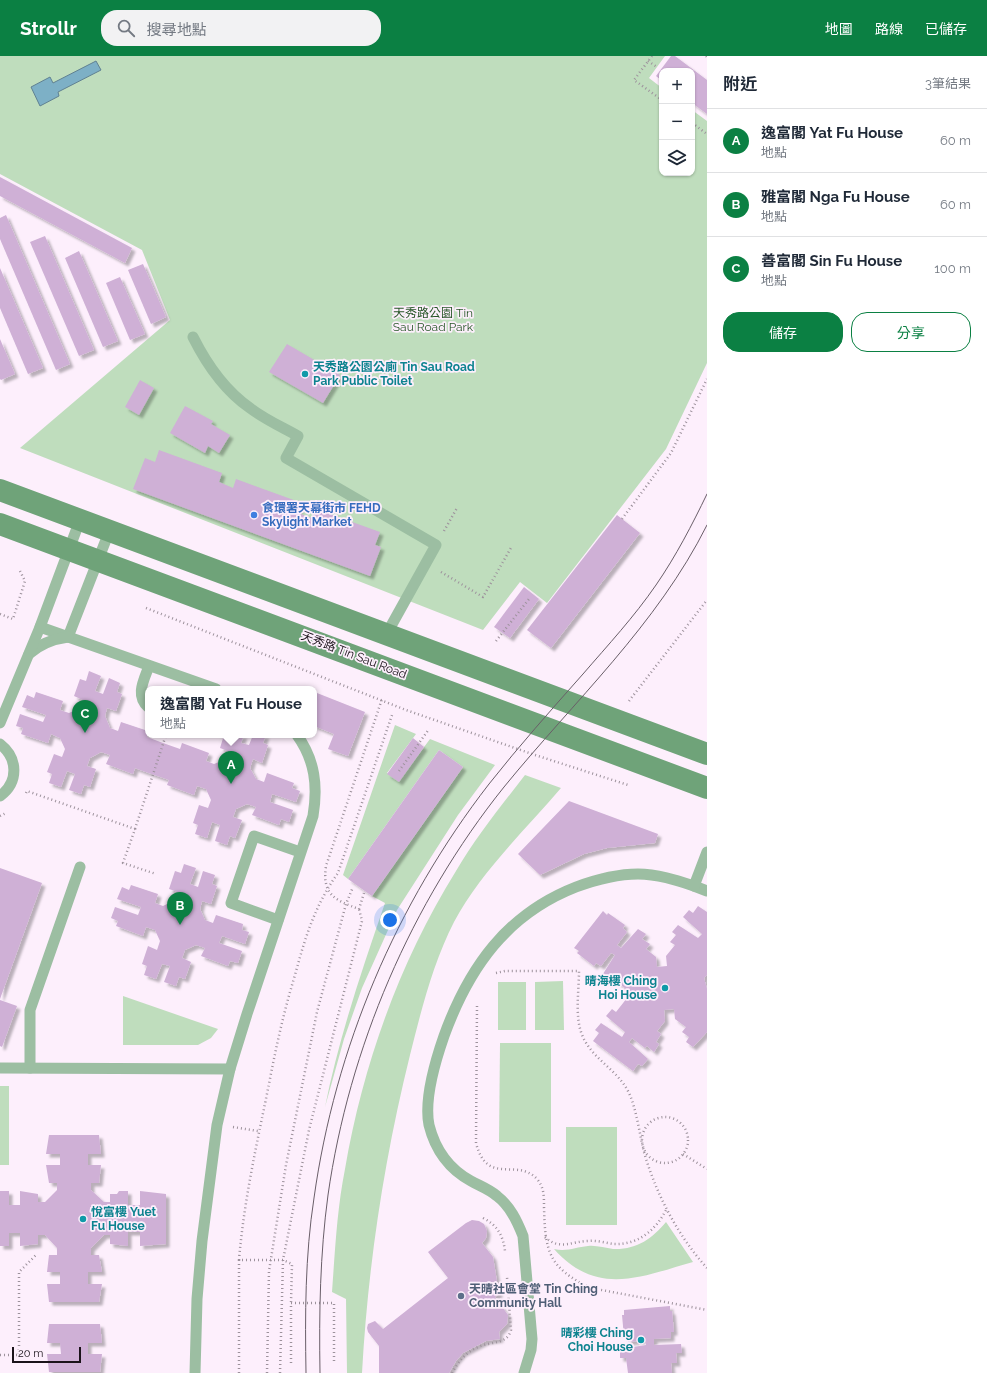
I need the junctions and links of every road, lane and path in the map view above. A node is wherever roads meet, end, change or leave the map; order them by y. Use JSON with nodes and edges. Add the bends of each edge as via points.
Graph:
{"nodes":[{"id":1,"x":652,"y":56,"type":"edge"},
{"id":2,"x":648,"y":61,"type":"junction"},
{"id":3,"x":657,"y":67,"type":"dead end"},
{"id":4,"x":659,"y":98,"type":"edge"},
{"id":5,"x":695,"y":125,"type":"edge"},
{"id":6,"x":707,"y":134,"type":"edge"},
{"id":7,"x":193,"y":337,"type":"dead end"},
{"id":8,"x":707,"y":379,"type":"edge"},
{"id":9,"x":0,"y":490,"type":"edge"},
{"id":10,"x":457,"y":508,"type":"dead end"},
{"id":11,"x":622,"y":519,"type":"dead end"},
{"id":12,"x":80,"y":520,"type":"junction"},
{"id":13,"x":0,"y":524,"type":"edge"},
{"id":14,"x":109,"y":532,"type":"junction"},
{"id":15,"x":436,"y":545,"type":"junction"},
{"id":16,"x":512,"y":546,"type":"dead end"},
{"id":17,"x":69,"y":549,"type":"junction"},
{"id":18,"x":98,"y":560,"type":"junction"},
{"id":19,"x":425,"y":562,"type":"junction"},
{"id":20,"x":20,"y":571,"type":"dead end"},
{"id":21,"x":529,"y":599,"type":"dead end"},
{"id":22,"x":707,"y":600,"type":"edge"},
{"id":23,"x":146,"y":608,"type":"dead end"},
{"id":24,"x":0,"y":614,"type":"edge"},
{"id":25,"x":40,"y":627,"type":"junction"},
{"id":26,"x":386,"y":635,"type":"junction"},
{"id":27,"x":68,"y":637,"type":"junction"},
{"id":28,"x":496,"y":641,"type":"dead end"},
{"id":29,"x":29,"y":654,"type":"junction"},
{"id":30,"x":149,"y":666,"type":"junction"},
{"id":31,"x":207,"y":686,"type":"edge"},
{"id":32,"x":382,"y":699,"type":"junction"},
{"id":33,"x":145,"y":704,"type":"edge"},
{"id":34,"x":392,"y":714,"type":"dead end"},
{"id":35,"x":617,"y":721,"type":"junction"},
{"id":36,"x":0,"y":723,"type":"edge"},
{"id":37,"x":429,"y":729,"type":"dead end"},
{"id":38,"x":165,"y":738,"type":"edge"},
{"id":39,"x":299,"y":738,"type":"edge"},
{"id":40,"x":0,"y":744,"type":"edge"},
{"id":41,"x":707,"y":754,"type":"edge"},
{"id":42,"x":399,"y":771,"type":"dead end"},
{"id":43,"x":630,"y":786,"type":"dead end"},
{"id":44,"x":707,"y":788,"type":"edge"},
{"id":45,"x":0,"y":796,"type":"edge"},
{"id":46,"x":24,"y":796,"type":"dead end"},
{"id":47,"x":8,"y":812,"type":"dead end"},
{"id":48,"x":0,"y":816,"type":"edge"},
{"id":49,"x":135,"y":829,"type":"junction"},
{"id":50,"x":300,"y":852,"type":"junction"},
{"id":51,"x":707,"y":852,"type":"edge"},
{"id":52,"x":80,"y":867,"type":"dead end"},
{"id":53,"x":156,"y":874,"type":"dead end"},
{"id":54,"x":353,"y":886,"type":"dead end"},
{"id":55,"x":694,"y":886,"type":"junction"},
{"id":56,"x":327,"y":890,"type":"junction"},
{"id":57,"x":707,"y":892,"type":"edge"},
{"id":58,"x":364,"y":893,"type":"dead end"},
{"id":59,"x":346,"y":904,"type":"junction"},
{"id":60,"x":359,"y":909,"type":"junction"},
{"id":61,"x":278,"y":920,"type":"junction"},
{"id":62,"x":493,"y":974,"type":"dead end"},
{"id":63,"x":477,"y":1003,"type":"dead end"},
{"id":64,"x":0,"y":1068,"type":"edge"},
{"id":65,"x":30,"y":1068,"type":"junction"},
{"id":66,"x":230,"y":1069,"type":"junction"},
{"id":67,"x":217,"y":1125,"type":"junction"},
{"id":68,"x":258,"y":1131,"type":"junction"},
{"id":69,"x":642,"y":1143,"type":"junction"},
{"id":70,"x":684,"y":1154,"type":"junction"},
{"id":71,"x":707,"y":1169,"type":"edge"},
{"id":72,"x":667,"y":1208,"type":"junction"},
{"id":73,"x":483,"y":1218,"type":"dead end"},
{"id":74,"x":545,"y":1237,"type":"junction"},
{"id":75,"x":38,"y":1254,"type":"dead end"},
{"id":76,"x":506,"y":1258,"type":"dead end"},
{"id":77,"x":239,"y":1260,"type":"junction"},
{"id":78,"x":271,"y":1260,"type":"junction"},
{"id":79,"x":283,"y":1260,"type":"junction"},
{"id":80,"x":707,"y":1268,"type":"edge"},
{"id":81,"x":507,"y":1274,"type":"dead end"},
{"id":82,"x":290,"y":1303,"type":"junction"},
{"id":83,"x":707,"y":1310,"type":"edge"},
{"id":84,"x":0,"y":1355,"type":"edge"},
{"id":85,"x":334,"y":1363,"type":"dead end"},
{"id":86,"x":291,"y":1364,"type":"dead end"},
{"id":87,"x":195,"y":1373,"type":"edge"},
{"id":88,"x":239,"y":1373,"type":"edge"},
{"id":89,"x":267,"y":1373,"type":"edge"},
{"id":90,"x":280,"y":1373,"type":"edge"},
{"id":91,"x":452,"y":1373,"type":"edge"},
{"id":92,"x":524,"y":1373,"type":"edge"}],
"edges":[{"from":1,"to":2,"type":"path"},
{"from":2,"to":3,"type":"path"},
{"from":2,"to":4,"type":"path","via":[[634,80]]},
{"from":5,"to":6,"type":"path"},
{"from":7,"to":15,"type":"lane","via":[[212,370],[232,394],[251,409],[298,436],[286,458]]},
{"from":8,"to":11,"type":"path","via":[[671,453]]},
{"from":9,"to":12,"type":"street"},
{"from":10,"to":15,"type":"path"},
{"from":12,"to":14,"type":"street"},
{"from":12,"to":17,"type":"lane"},
{"from":13,"to":17,"type":"street","name":"天秀路 Tin Sau Road"},
{"from":14,"to":18,"type":"lane"},
{"from":14,"to":26,"type":"street"},
{"from":15,"to":19,"type":"lane"},
{"from":16,"to":19,"type":"path","via":[[483,597]]},
{"from":17,"to":18,"type":"street","name":"天秀路 Tin Sau Road"},
{"from":17,"to":25,"type":"lane"},
{"from":18,"to":27,"type":"lane"},
{"from":18,"to":44,"type":"street","name":"天秀路 Tin Sau Road"},
{"from":19,"to":26,"type":"lane"},
{"from":20,"to":24,"type":"path","via":[[25,581],[13,618]]},
{"from":21,"to":28,"type":"path"},
{"from":22,"to":35,"type":"path","via":[[630,699]]},
{"from":23,"to":32,"type":"path"},
{"from":25,"to":27,"type":"lane"},
{"from":25,"to":29,"type":"lane"},
{"from":26,"to":35,"type":"street"},
{"from":27,"to":29,"type":"lane","via":[[50,641]]},
{"from":27,"to":30,"type":"lane"},
{"from":29,"to":36,"type":"lane"},
{"from":30,"to":31,"type":"lane"},
{"from":30,"to":33,"type":"lane","via":[[141,692]]},
{"from":32,"to":43,"type":"path","via":[[406,710]]},
{"from":32,"to":56,"type":"path","via":[[326,866],[324,879]]},
{"from":34,"to":56,"type":"path","via":[[338,874]]},
{"from":35,"to":41,"type":"street"},
{"from":37,"to":42,"type":"path"},
{"from":38,"to":49,"type":"path"},
{"from":39,"to":50,"type":"lane","via":[[310,758],[316,781],[313,816]]},
{"from":40,"to":45,"type":"lane","via":[[11,757],[14,774],[8,789]]},
{"from":46,"to":49,"type":"path","via":[[27,791]]},
{"from":47,"to":48,"type":"path"},
{"from":49,"to":53,"type":"path","via":[[123,863]]},
{"from":50,"to":61,"type":"lane"},
{"from":50,"to":61,"type":"lane","via":[[254,836],[231,903]]},
{"from":51,"to":55,"type":"lane"},
{"from":52,"to":65,"type":"lane","via":[[30,1010]]},
{"from":54,"to":59,"type":"path"},
{"from":55,"to":57,"type":"lane"},
{"from":55,"to":92,"type":"lane","via":[[657,876],[612,877],[586,884],[541,903],[506,931],[491,948],[462,994],[441,1045],[428,1106],[433,1139],[450,1165],[460,1174],[498,1196],[509,1207],[523,1236],[532,1339]]},
{"from":56,"to":59,"type":"path"},
{"from":56,"to":68,"type":"path","via":[[307,930],[282,1020]]},
{"from":58,"to":60,"type":"path"},
{"from":59,"to":60,"type":"path"},
{"from":59,"to":78,"type":"path","via":[[317,1012],[286,1165]]},
{"from":60,"to":79,"type":"path","via":[[362,921],[309,1130]]},
{"from":61,"to":66,"type":"lane"},
{"from":62,"to":69,"type":"path","via":[[505,971],[579,971],[580,1030],[590,1051],[616,1074],[626,1089],[634,1108]]},
{"from":63,"to":74,"type":"path","via":[[478,1151],[485,1161],[495,1168],[528,1172],[539,1182],[544,1199]]},
{"from":64,"to":65,"type":"lane"},
{"from":65,"to":66,"type":"lane"},
{"from":66,"to":67,"type":"lane"},
{"from":67,"to":68,"type":"path"},
{"from":67,"to":87,"type":"lane","via":[[202,1241]]},
{"from":68,"to":77,"type":"path","via":[[243,1214]]},
{"from":69,"to":70,"type":"path","via":[[644,1150],[655,1161],[671,1162]]},
{"from":69,"to":70,"type":"path","via":[[642,1135],[650,1122],[664,1116],[671,1117],[678,1120],[687,1132],[687,1147]]},
{"from":69,"to":72,"type":"path"},
{"from":70,"to":71,"type":"path"},
{"from":72,"to":74,"type":"path","via":[[654,1229],[634,1241],[614,1244],[589,1241],[563,1246]]},
{"from":72,"to":80,"type":"path","via":[[687,1242]]},
{"from":73,"to":76,"type":"path","via":[[500,1232]]},
{"from":74,"to":83,"type":"path","via":[[556,1264],[591,1288]]},
{"from":75,"to":84,"type":"path","via":[[19,1272],[19,1355]]},
{"from":77,"to":78,"type":"path"},
{"from":77,"to":88,"type":"path"},
{"from":78,"to":79,"type":"path"},
{"from":78,"to":89,"type":"path"},
{"from":79,"to":82,"type":"path","via":[[292,1264]]},
{"from":79,"to":90,"type":"path"},
{"from":81,"to":91,"type":"path","via":[[510,1336],[502,1342],[477,1347],[466,1354]]},
{"from":82,"to":85,"type":"path","via":[[334,1303]]},
{"from":82,"to":86,"type":"path"}]}
